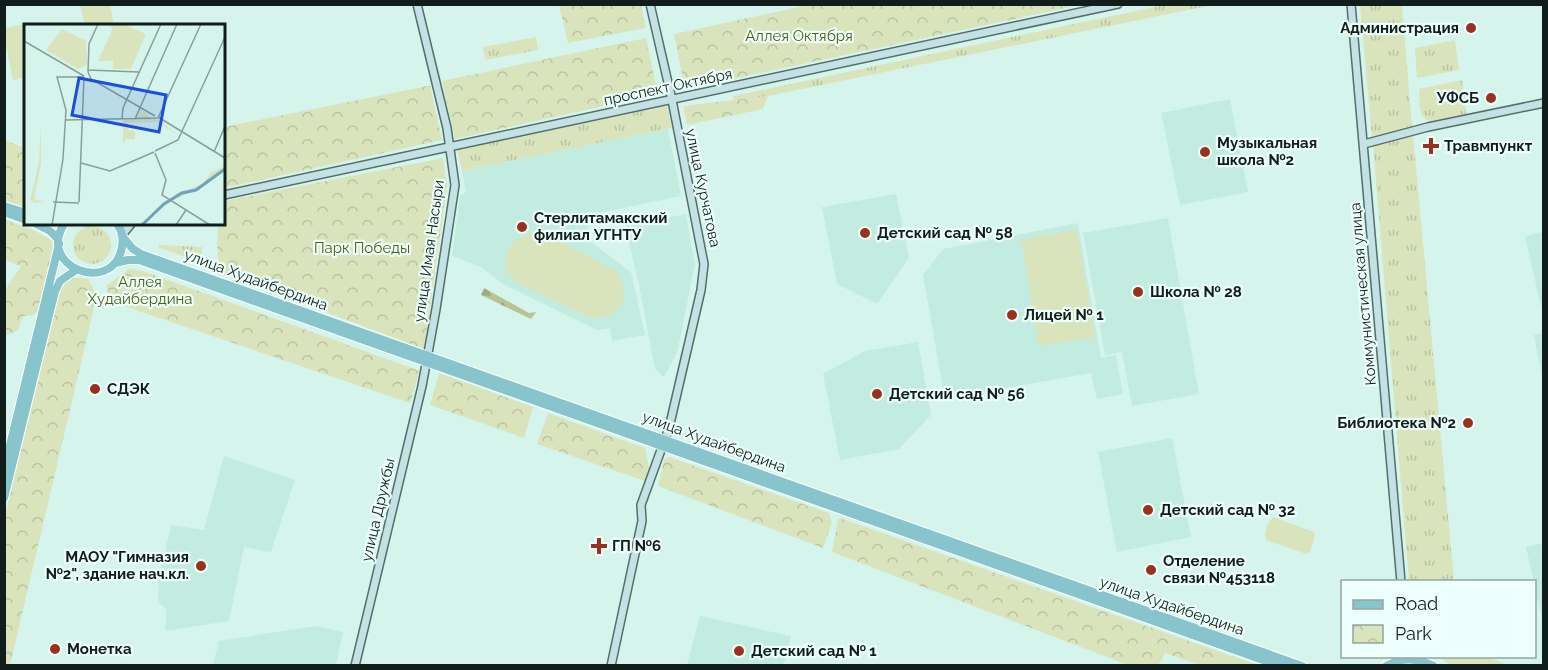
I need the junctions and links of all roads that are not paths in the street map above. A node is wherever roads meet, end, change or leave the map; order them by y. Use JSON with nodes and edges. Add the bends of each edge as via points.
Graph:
{"nodes":[{"id":1,"x":417,"y":4,"type":"edge"},
{"id":2,"x":650,"y":4,"type":"edge"},
{"id":3,"x":1118,"y":4,"type":"edge"},
{"id":4,"x":1351,"y":4,"type":"edge"},
{"id":5,"x":672,"y":100,"type":"junction"},
{"id":6,"x":1544,"y":103,"type":"edge"},
{"id":7,"x":1364,"y":144,"type":"junction"},
{"id":8,"x":450,"y":146,"type":"junction"},
{"id":9,"x":225,"y":195,"type":"edge"},
{"id":10,"x":4,"y":206,"type":"edge"},
{"id":11,"x":4,"y":212,"type":"edge"},
{"id":12,"x":24,"y":212,"type":"edge"},
{"id":13,"x":24,"y":219,"type":"edge"},
{"id":14,"x":38,"y":225,"type":"edge"},
{"id":15,"x":64,"y":225,"type":"edge"},
{"id":16,"x":117,"y":225,"type":"edge"},
{"id":17,"x":130,"y":225,"type":"edge"},
{"id":18,"x":122,"y":236,"type":"junction"},
{"id":19,"x":58,"y":242,"type":"junction"},
{"id":20,"x":115,"y":263,"type":"junction"},
{"id":21,"x":76,"y":270,"type":"junction"},
{"id":22,"x":427,"y":358,"type":"junction"},
{"id":23,"x":665,"y":443,"type":"junction"},
{"id":24,"x":4,"y":470,"type":"edge"},
{"id":25,"x":4,"y":498,"type":"edge"},
{"id":26,"x":1401,"y":580,"type":"edge"},
{"id":27,"x":1420,"y":658,"type":"edge"},
{"id":28,"x":1387,"y":665,"type":"edge"},
{"id":29,"x":355,"y":666,"type":"edge"},
{"id":30,"x":610,"y":666,"type":"edge"},
{"id":31,"x":1280,"y":666,"type":"edge"},
{"id":32,"x":1302,"y":666,"type":"edge"},
{"id":33,"x":1434,"y":666,"type":"edge"}],
"edges":[{"from":1,"to":8,"type":"main road","name":"улица Имая Насыри"},
{"from":2,"to":5,"type":"main road","name":"улица Курчатова"},
{"from":3,"to":5,"type":"main road","name":"проспект Октября"},
{"from":4,"to":7,"type":"main road","name":"Коммунистическая улица"},
{"from":5,"to":8,"type":"main road","name":"проспект Октября"},
{"from":5,"to":23,"type":"main road","name":"улица Курчатова","via":[[704,264]]},
{"from":6,"to":7,"type":"main road"},
{"from":7,"to":26,"type":"main road","name":"Коммунистическая улица"},
{"from":8,"to":9,"type":"main road","name":"проспект Октября"},
{"from":8,"to":22,"type":"main road","name":"улица Имая Насыри","via":[[455,185]]},
{"from":10,"to":12,"type":"main road"},
{"from":11,"to":13,"type":"main road"},
{"from":14,"to":19,"type":"main road","via":[[50,231]]},
{"from":15,"to":19,"type":"main road"},
{"from":16,"to":18,"type":"main road"},
{"from":17,"to":18,"type":"main road"},
{"from":18,"to":20,"type":"main road"},
{"from":18,"to":22,"type":"main road","name":"улица Худайбердина","via":[[141,254]]},
{"from":19,"to":21,"type":"main road","via":[[63,258]]},
{"from":19,"to":24,"type":"main road"},
{"from":20,"to":21,"type":"main road","name":"улица Худайбердина","via":[[95,273]]},
{"from":20,"to":22,"type":"main road","name":"улица Худайбердина","via":[[139,260]]},
{"from":21,"to":25,"type":"main road","via":[[60,281],[55,291]]},
{"from":22,"to":23,"type":"main road","name":"улица Худайбердина"},
{"from":22,"to":29,"type":"main road","name":"улица Дружбы"},
{"from":23,"to":30,"type":"main road","name":"улица Курчатова","via":[[641,505],[642,522]]},
{"from":23,"to":31,"type":"main road","name":"улица Худайбердина","via":[[978,560]]},
{"from":23,"to":32,"type":"main road","name":"улица Худайбердина"},
{"from":27,"to":28,"type":"main road"},
{"from":27,"to":33,"type":"main road"}]}
